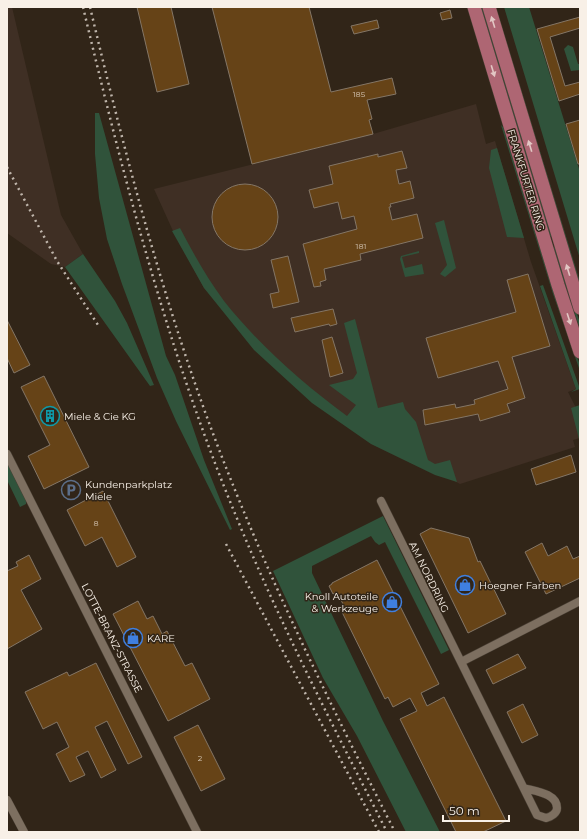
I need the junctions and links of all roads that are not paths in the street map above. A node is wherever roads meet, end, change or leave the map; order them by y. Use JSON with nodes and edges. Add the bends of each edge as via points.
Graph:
{"nodes":[{"id":1,"x":474,"y":7,"type":"edge"},
{"id":2,"x":488,"y":7,"type":"edge"},
{"id":3,"x":580,"y":308,"type":"edge"},
{"id":4,"x":580,"y":352,"type":"edge"},
{"id":5,"x":7,"y":454,"type":"edge"},
{"id":6,"x":381,"y":501,"type":"dead end"},
{"id":7,"x":580,"y":601,"type":"edge"},
{"id":8,"x":461,"y":662,"type":"junction"},
{"id":9,"x":524,"y":788,"type":"dead end"},
{"id":10,"x":7,"y":800,"type":"edge"},
{"id":11,"x":24,"y":832,"type":"edge"},
{"id":12,"x":197,"y":832,"type":"edge"}],
"edges":[{"from":1,"to":4,"type":"main road","name":"FRANKFURTER RING","one_way":true},
{"from":3,"to":2,"type":"main road","name":"FRANKFURTER RING","one_way":true},
{"from":5,"to":12,"type":"street","name":"LOTTE-BRANZ-STRASSE"},
{"from":6,"to":8,"type":"street","name":"AM NORDRING"},
{"from":7,"to":8,"type":"street"},
{"from":8,"to":9,"type":"street","name":"AM NORDRING"},
{"from":10,"to":11,"type":"street"}]}
